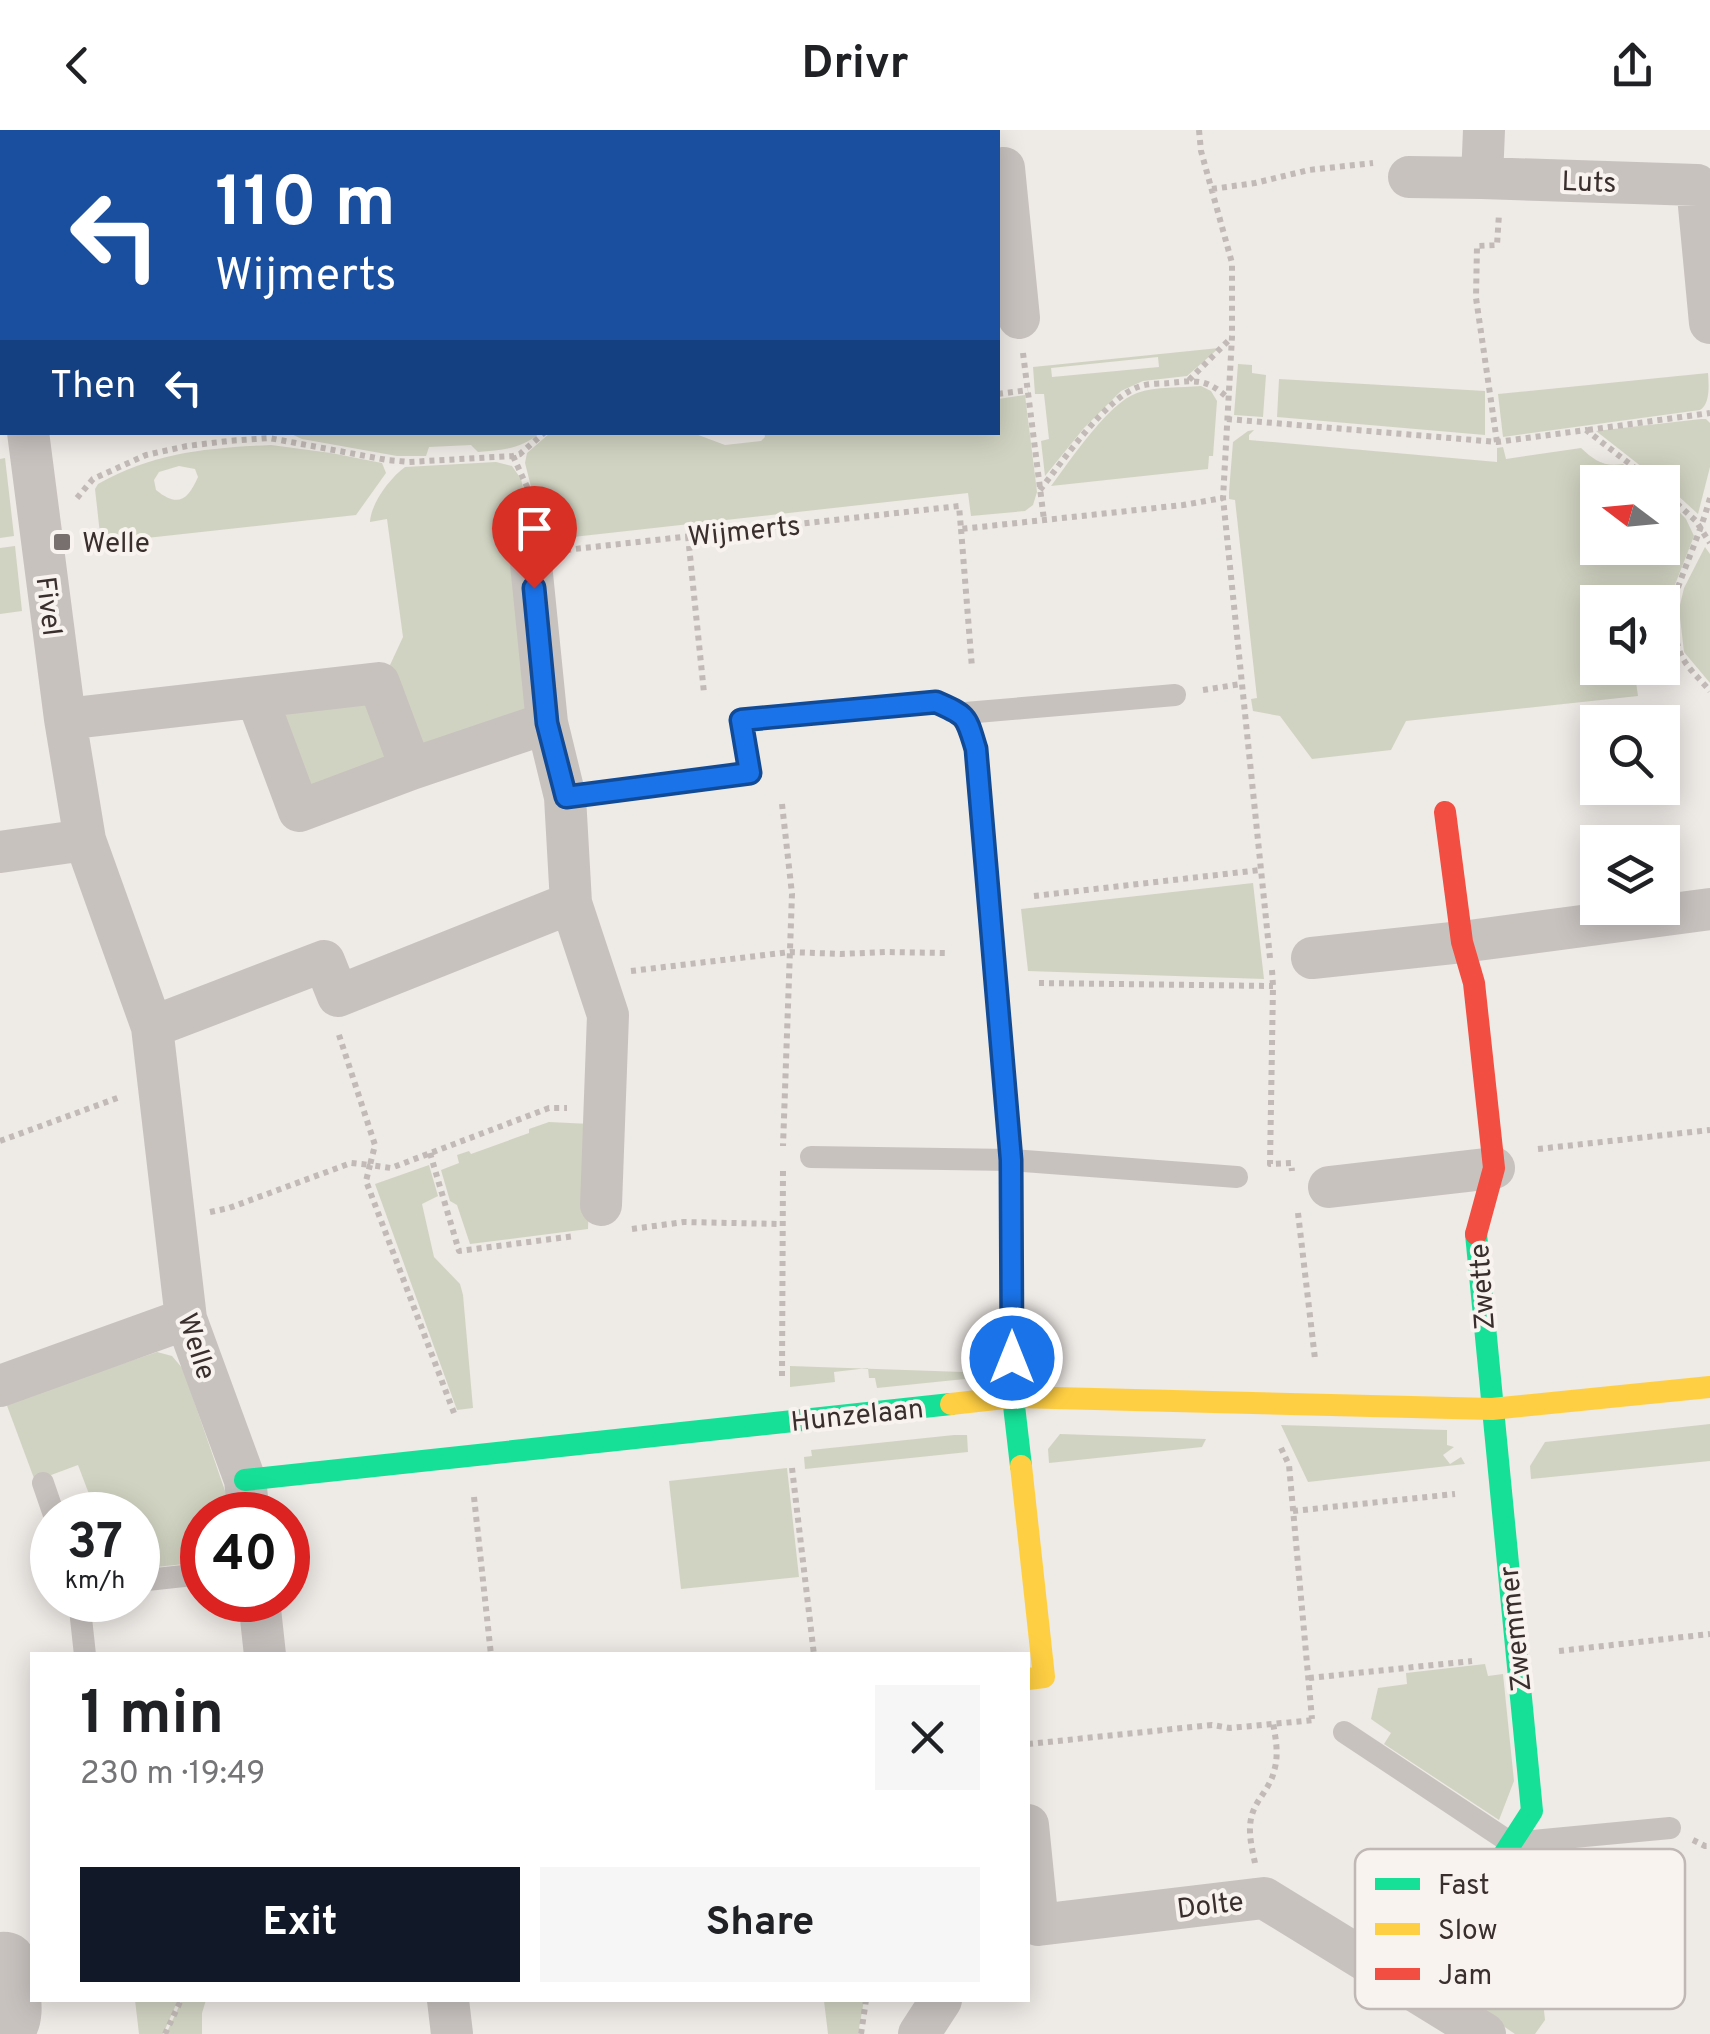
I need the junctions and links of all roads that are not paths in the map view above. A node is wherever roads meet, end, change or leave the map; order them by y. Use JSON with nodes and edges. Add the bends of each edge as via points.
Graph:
{"nodes":[{"id":1,"x":1484,"y":130,"type":"edge"},
{"id":2,"x":1000,"y":156,"type":"edge"},
{"id":3,"x":1409,"y":177,"type":"road end"},
{"id":4,"x":1492,"y":178,"type":"junction"},
{"id":5,"x":1019,"y":318,"type":"road end"},
{"id":6,"x":1710,"y":323,"type":"edge"},
{"id":7,"x":28,"y":435,"type":"edge"},
{"id":8,"x":535,"y":553,"type":"road end"},
{"id":9,"x":1176,"y":695,"type":"road end"},
{"id":10,"x":257,"y":698,"type":"junction"},
{"id":11,"x":961,"y":713,"type":"junction"},
{"id":12,"x":65,"y":719,"type":"junction"},
{"id":13,"x":547,"y":723,"type":"junction"},
{"id":14,"x":411,"y":769,"type":"junction"},
{"id":15,"x":566,"y":797,"type":"junction"},
{"id":16,"x":1445,"y":812,"type":"dead end"},
{"id":17,"x":85,"y":840,"type":"junction"},
{"id":18,"x":0,"y":852,"type":"edge"},
{"id":19,"x":572,"y":903,"type":"junction"},
{"id":20,"x":1710,"y":909,"type":"edge"},
{"id":21,"x":1462,"y":942,"type":"junction"},
{"id":22,"x":1312,"y":958,"type":"dead end"},
{"id":23,"x":152,"y":1028,"type":"junction"},
{"id":24,"x":811,"y":1157,"type":"dead end"},
{"id":25,"x":1011,"y":1160,"type":"junction"},
{"id":26,"x":1493,"y":1161,"type":"junction"},
{"id":27,"x":1238,"y":1178,"type":"dead end"},
{"id":28,"x":1307,"y":1191,"type":"road end"},
{"id":29,"x":601,"y":1205,"type":"dead end"},
{"id":30,"x":186,"y":1319,"type":"junction"},
{"id":31,"x":0,"y":1386,"type":"edge"},
{"id":32,"x":1710,"y":1388,"type":"edge"},
{"id":33,"x":1012,"y":1397,"type":"junction"},
{"id":34,"x":1492,"y":1409,"type":"junction"},
{"id":35,"x":43,"y":1483,"type":"dead end"},
{"id":36,"x":46,"y":1492,"type":"edge"},
{"id":37,"x":245,"y":1492,"type":"edge"},
{"id":38,"x":279,"y":1492,"type":"edge"},
{"id":39,"x":81,"y":1622,"type":"edge"},
{"id":40,"x":261,"y":1622,"type":"edge"},
{"id":41,"x":84,"y":1652,"type":"edge"},
{"id":42,"x":265,"y":1652,"type":"edge"},
{"id":43,"x":1030,"y":1679,"type":"edge"},
{"id":44,"x":1344,"y":1732,"type":"road end"},
{"id":45,"x":1670,"y":1828,"type":"dead end"},
{"id":46,"x":1510,"y":1843,"type":"junction"},
{"id":47,"x":1506,"y":1849,"type":"edge"},
{"id":48,"x":1030,"y":1865,"type":"edge"},
{"id":49,"x":1033,"y":1926,"type":"edge"},
{"id":50,"x":1355,"y":1954,"type":"edge"},
{"id":51,"x":17,"y":1972,"type":"edge"},
{"id":52,"x":448,"y":2002,"type":"edge"},
{"id":53,"x":940,"y":2002,"type":"edge"},
{"id":54,"x":1445,"y":2009,"type":"edge"},
{"id":55,"x":10,"y":2034,"type":"edge"},
{"id":56,"x":452,"y":2034,"type":"edge"},
{"id":57,"x":918,"y":2034,"type":"edge"},
{"id":58,"x":1485,"y":2034,"type":"edge"}],
"edges":[{"from":1,"to":4,"type":"street"},
{"from":2,"to":5,"type":"street"},
{"from":3,"to":4,"type":"street","name":"Luts"},
{"from":4,"to":6,"type":"street","name":"Luts","via":[[1696,185]]},
{"from":7,"to":12,"type":"street","name":"Fivel"},
{"from":8,"to":13,"type":"street"},
{"from":9,"to":11,"type":"lane"},
{"from":10,"to":12,"type":"street"},
{"from":10,"to":14,"type":"street","via":[[379,683]]},
{"from":10,"to":14,"type":"street","via":[[299,811]]},
{"from":11,"to":15,"type":"street","via":[[936,702],[741,720],[750,773]]},
{"from":11,"to":25,"type":"street","via":[[976,749]]},
{"from":12,"to":17,"type":"street","name":"Welle"},
{"from":13,"to":14,"type":"street"},
{"from":13,"to":15,"type":"street"},
{"from":15,"to":19,"type":"street"},
{"from":16,"to":21,"type":"street","name":"Zwette"},
{"from":17,"to":18,"type":"street"},
{"from":17,"to":23,"type":"street","name":"Welle"},
{"from":19,"to":23,"type":"street","via":[[338,996],[324,960]]},
{"from":19,"to":29,"type":"street","via":[[608,1015]]},
{"from":20,"to":21,"type":"street"},
{"from":21,"to":22,"type":"street"},
{"from":21,"to":26,"type":"street","name":"Zwette","via":[[1474,983]]},
{"from":23,"to":30,"type":"street","name":"Welle"},
{"from":24,"to":25,"type":"lane"},
{"from":25,"to":27,"type":"lane"},
{"from":25,"to":33,"type":"street"},
{"from":26,"to":28,"type":"street"},
{"from":26,"to":34,"type":"street","name":"Zwette","via":[[1474,1240]]},
{"from":30,"to":31,"type":"street"},
{"from":30,"to":37,"type":"street","name":"Welle"},
{"from":32,"to":34,"type":"street","name":"Hunzelaan"},
{"from":33,"to":34,"type":"street","name":"Hunzelaan"},
{"from":33,"to":38,"type":"street","name":"Hunzelaan","via":[[470,1456]]},
{"from":33,"to":43,"type":"street","via":[[1044,1678]]},
{"from":34,"to":46,"type":"street","name":"Zwemmer","via":[[1532,1811]]},
{"from":35,"to":36,"type":"lane"},
{"from":39,"to":41,"type":"lane"},
{"from":40,"to":42,"type":"street"},
{"from":44,"to":46,"type":"lane"},
{"from":45,"to":46,"type":"lane"},
{"from":46,"to":47,"type":"street","name":"Zwemmer"},
{"from":48,"to":49,"type":"street","name":"Dolte"},
{"from":49,"to":50,"type":"street","name":"Dolte","via":[[1264,1898]]},
{"from":51,"to":55,"type":"street","via":[[20,2024]]},
{"from":52,"to":56,"type":"street"},
{"from":53,"to":57,"type":"street"},
{"from":54,"to":58,"type":"street","name":"Dolte"}]}
